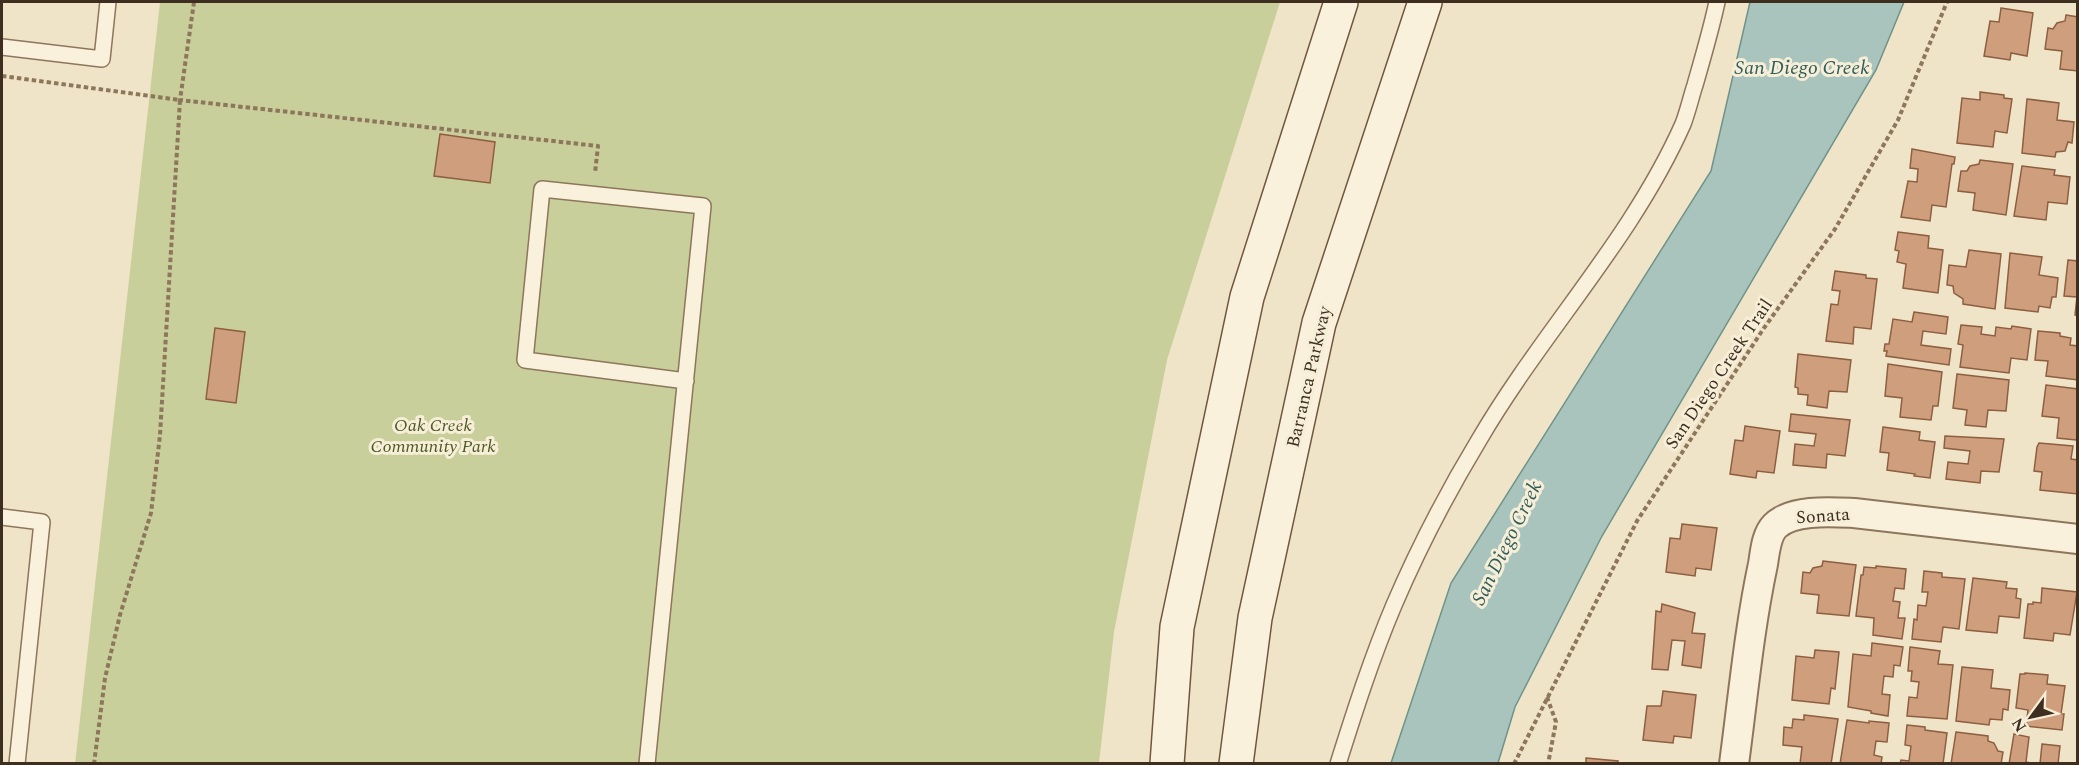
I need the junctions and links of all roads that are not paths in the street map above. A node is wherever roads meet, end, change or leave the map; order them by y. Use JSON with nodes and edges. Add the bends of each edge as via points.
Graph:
{"nodes":[{"id":1,"x":108,"y":2,"type":"edge"},
{"id":2,"x":1341,"y":2,"type":"edge"},
{"id":3,"x":1425,"y":2,"type":"edge"},
{"id":4,"x":1717,"y":2,"type":"edge"},
{"id":5,"x":2,"y":47,"type":"edge"},
{"id":6,"x":686,"y":381,"type":"junction"},
{"id":7,"x":2,"y":517,"type":"edge"},
{"id":8,"x":2078,"y":539,"type":"edge"},
{"id":9,"x":17,"y":764,"type":"edge"},
{"id":10,"x":647,"y":764,"type":"edge"},
{"id":11,"x":1167,"y":764,"type":"edge"},
{"id":12,"x":1236,"y":764,"type":"edge"},
{"id":13,"x":1338,"y":764,"type":"edge"},
{"id":14,"x":1734,"y":764,"type":"edge"}],
"edges":[{"from":1,"to":5,"type":"lane","via":[[102,59]]},
{"from":2,"to":11,"type":"main road","via":[[1247,297],[1177,627]]},
{"from":3,"to":12,"type":"main road","name":"Barranca Parkway","via":[[1319,323],[1255,618]]},
{"from":4,"to":13,"type":"lane","via":[[1683,122],[1646,194],[1479,439],[1437,516],[1394,605]]},
{"from":6,"to":6,"type":"lane","via":[[703,206],[542,189],[525,360]]},
{"from":6,"to":10,"type":"lane"},
{"from":7,"to":9,"type":"lane","via":[[42,522]]},
{"from":8,"to":14,"type":"street","name":"Sonata","via":[[1854,513],[1798,515],[1777,524],[1769,536],[1755,600]]}]}
